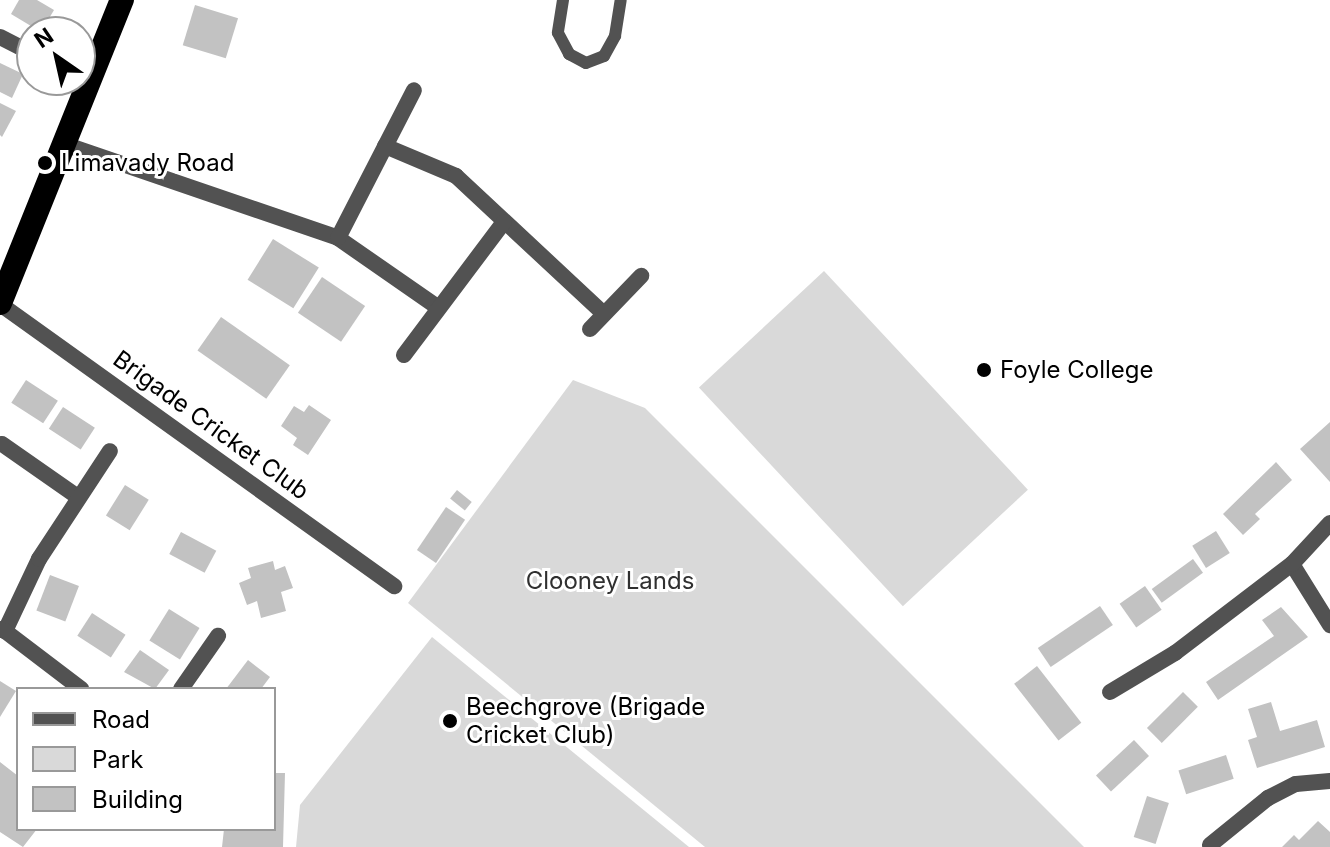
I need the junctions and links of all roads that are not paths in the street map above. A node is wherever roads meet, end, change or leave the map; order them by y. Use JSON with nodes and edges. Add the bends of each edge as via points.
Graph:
{"nodes":[{"id":1,"x":122,"y":0,"type":"edge"},
{"id":2,"x":563,"y":0,"type":"edge"},
{"id":3,"x":621,"y":0,"type":"edge"},
{"id":4,"x":96,"y":56,"type":"edge"},
{"id":5,"x":414,"y":90,"type":"dead end"},
{"id":6,"x":80,"y":96,"type":"edge"},
{"id":7,"x":64,"y":144,"type":"junction"},
{"id":8,"x":385,"y":146,"type":"junction"},
{"id":9,"x":504,"y":222,"type":"junction"},
{"id":10,"x":338,"y":238,"type":"junction"},
{"id":11,"x":641,"y":276,"type":"dead end"},
{"id":12,"x":0,"y":303,"type":"edge"},
{"id":13,"x":436,"y":306,"type":"junction"},
{"id":14,"x":604,"y":314,"type":"junction"},
{"id":15,"x":590,"y":329,"type":"dead end"},
{"id":16,"x":404,"y":355,"type":"dead end"},
{"id":17,"x":2,"y":444,"type":"dead end"},
{"id":18,"x":110,"y":451,"type":"dead end"},
{"id":19,"x":78,"y":497,"type":"junction"},
{"id":20,"x":1330,"y":523,"type":"edge"},
{"id":21,"x":1292,"y":564,"type":"junction"},
{"id":22,"x":394,"y":586,"type":"dead end"},
{"id":23,"x":1330,"y":625,"type":"edge"},
{"id":24,"x":3,"y":630,"type":"edge"},
{"id":25,"x":218,"y":636,"type":"dead end"},
{"id":26,"x":78,"y":687,"type":"edge"},
{"id":27,"x":182,"y":687,"type":"edge"},
{"id":28,"x":1110,"y":692,"type":"dead end"},
{"id":29,"x":1330,"y":781,"type":"edge"},
{"id":30,"x":1210,"y":845,"type":"dead end"}],
"edges":[{"from":1,"to":4,"type":"highway"},
{"from":2,"to":3,"type":"lane","via":[[558,33],[569,54],[586,63],[604,56],[615,36]]},
{"from":5,"to":8,"type":"street"},
{"from":6,"to":7,"type":"highway"},
{"from":7,"to":10,"type":"street"},
{"from":7,"to":12,"type":"highway"},
{"from":8,"to":9,"type":"street","via":[[456,176]]},
{"from":8,"to":10,"type":"street"},
{"from":9,"to":13,"type":"street"},
{"from":9,"to":14,"type":"street"},
{"from":10,"to":13,"type":"street"},
{"from":11,"to":14,"type":"street"},
{"from":12,"to":22,"type":"street","name":"Brigade Cricket Club"},
{"from":13,"to":16,"type":"street"},
{"from":14,"to":15,"type":"street"},
{"from":17,"to":19,"type":"street"},
{"from":18,"to":19,"type":"street"},
{"from":19,"to":24,"type":"street"},
{"from":20,"to":21,"type":"street"},
{"from":21,"to":23,"type":"street"},
{"from":21,"to":28,"type":"street","via":[[1175,653]]},
{"from":24,"to":26,"type":"street"},
{"from":25,"to":27,"type":"street"},
{"from":29,"to":30,"type":"street","via":[[1296,784],[1268,798]]}]}
